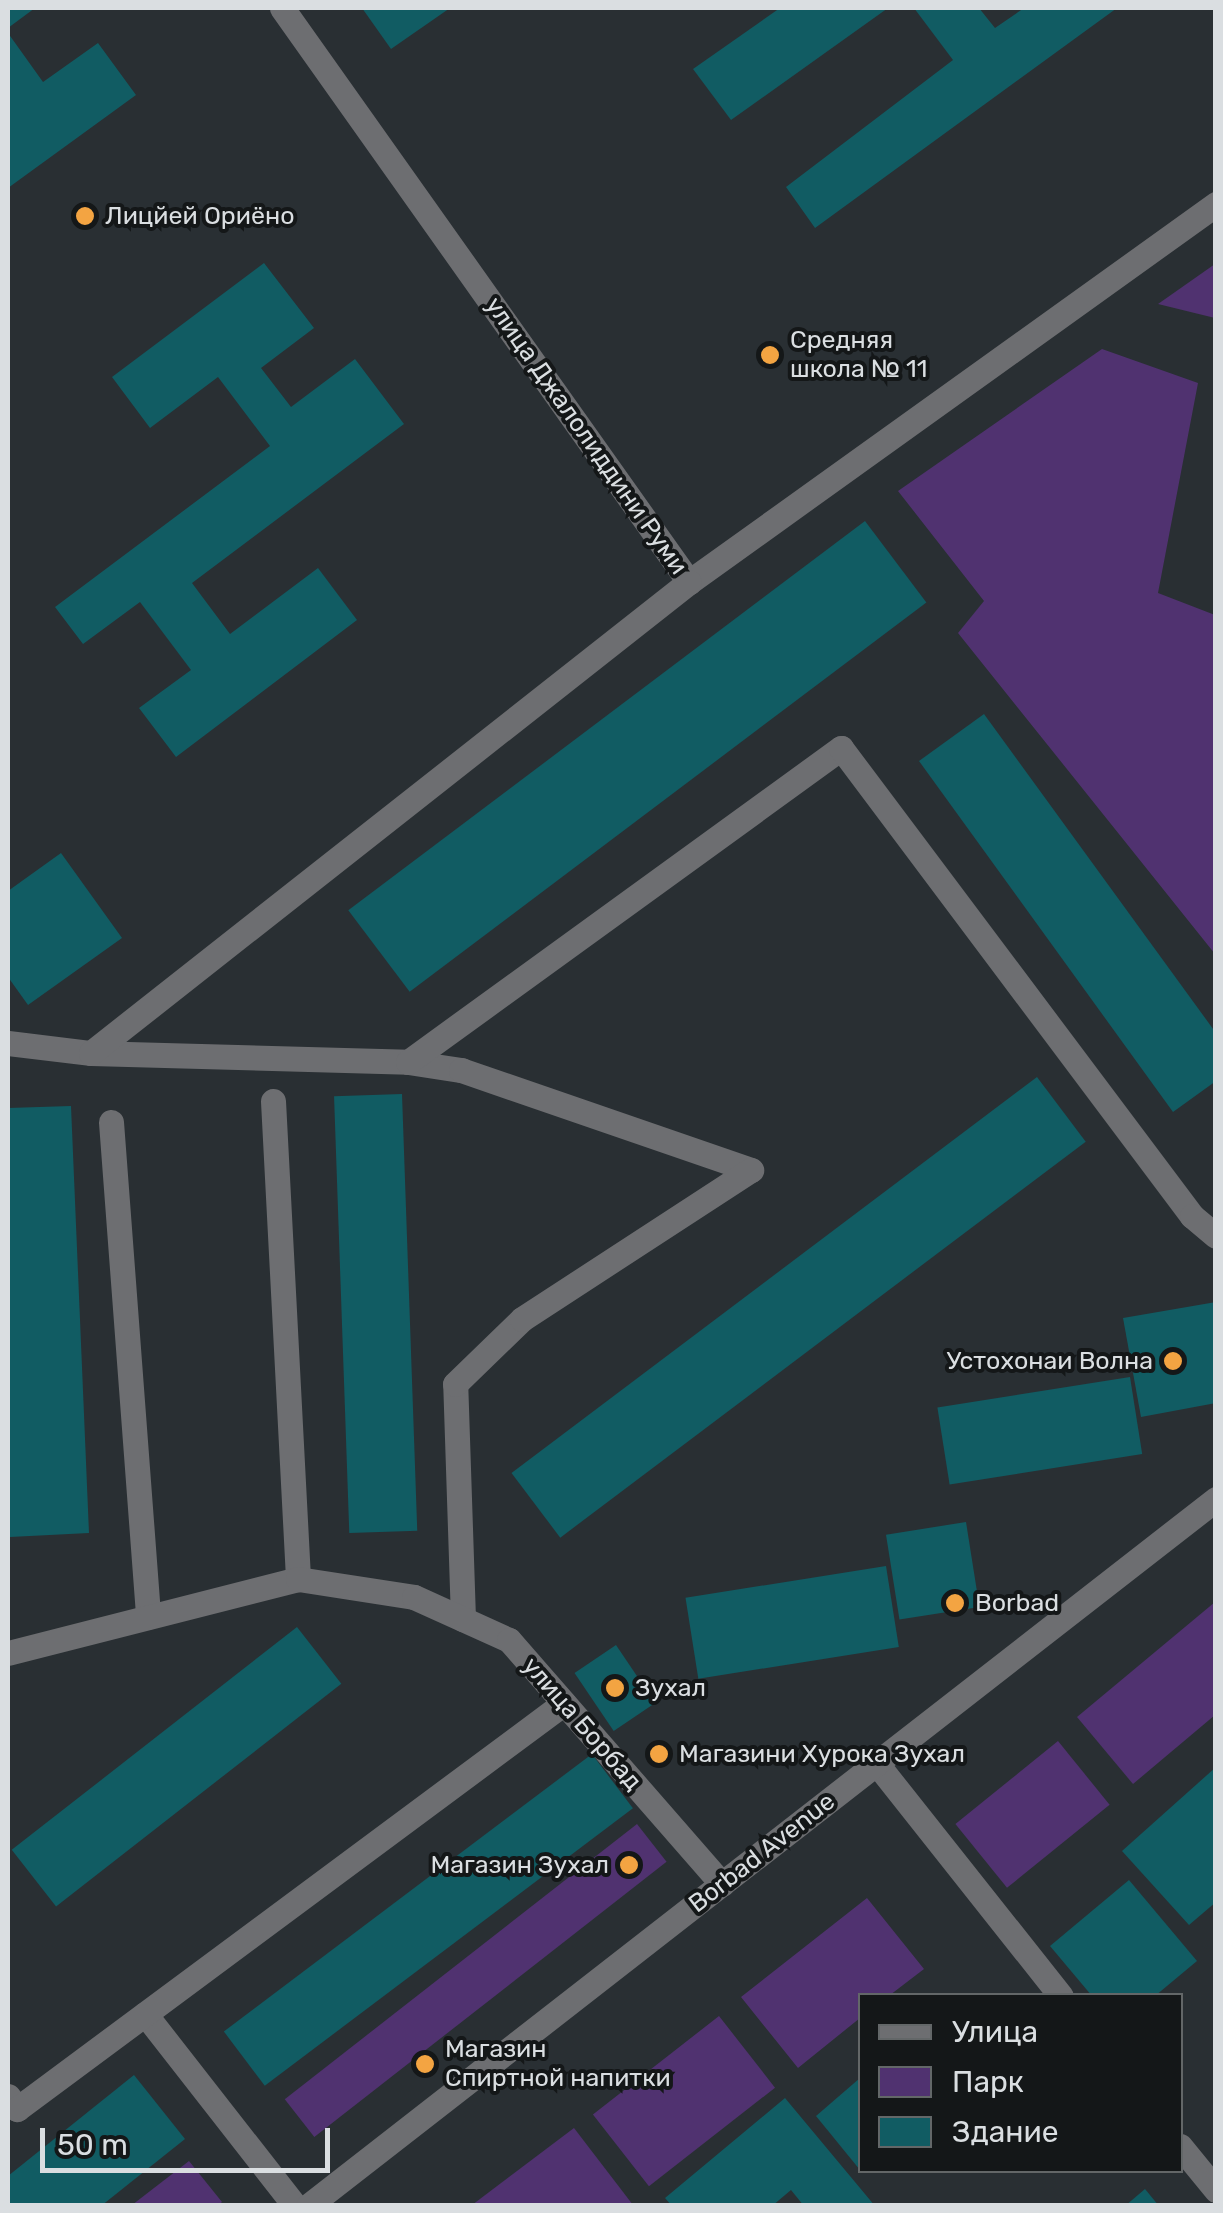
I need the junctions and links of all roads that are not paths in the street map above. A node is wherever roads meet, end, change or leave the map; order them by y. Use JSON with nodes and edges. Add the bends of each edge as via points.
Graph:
{"nodes":[{"id":1,"x":282,"y":8,"type":"edge"},
{"id":2,"x":1216,"y":204,"type":"edge"},
{"id":3,"x":689,"y":582,"type":"junction"},
{"id":4,"x":8,"y":1042,"type":"edge"},
{"id":5,"x":90,"y":1054,"type":"junction"},
{"id":6,"x":408,"y":1062,"type":"junction"},
{"id":7,"x":272,"y":1101,"type":"dead end"},
{"id":8,"x":110,"y":1122,"type":"dead end"},
{"id":9,"x":1216,"y":1236,"type":"edge"},
{"id":10,"x":1216,"y":1498,"type":"edge"},
{"id":11,"x":298,"y":1579,"type":"junction"},
{"id":12,"x":148,"y":1617,"type":"junction"},
{"id":13,"x":463,"y":1620,"type":"junction"},
{"id":14,"x":8,"y":1653,"type":"edge"},
{"id":15,"x":564,"y":1703,"type":"junction"},
{"id":16,"x":877,"y":1764,"type":"junction"},
{"id":17,"x":722,"y":1884,"type":"junction"},
{"id":18,"x":1059,"y":1993,"type":"edge"},
{"id":19,"x":145,"y":2014,"type":"junction"},
{"id":20,"x":11,"y":2107,"type":"edge"},
{"id":21,"x":1183,"y":2150,"type":"edge"},
{"id":22,"x":1216,"y":2190,"type":"edge"},
{"id":23,"x":295,"y":2206,"type":"edge"},
{"id":24,"x":308,"y":2206,"type":"edge"}],
"edges":[{"from":1,"to":3,"type":"street","name":"улица Джалолиддини Руми"},
{"from":2,"to":3,"type":"street","name":"улица Джалолиддини Руми"},
{"from":3,"to":5,"type":"street"},
{"from":4,"to":5,"type":"street"},
{"from":5,"to":6,"type":"street"},
{"from":6,"to":9,"type":"street","via":[[841,748],[1192,1216]]},
{"from":6,"to":13,"type":"street","via":[[460,1070],[751,1170],[522,1319],[455,1384]]},
{"from":7,"to":11,"type":"street"},
{"from":8,"to":12,"type":"street"},
{"from":10,"to":16,"type":"street","name":"Borbad Avenue"},
{"from":11,"to":12,"type":"street","name":"улица Борбад"},
{"from":11,"to":13,"type":"street","name":"улица Борбад","via":[[414,1598]]},
{"from":12,"to":14,"type":"street","name":"улица Борбад"},
{"from":13,"to":15,"type":"street","name":"улица Борбад","via":[[509,1640]]},
{"from":15,"to":17,"type":"street","name":"улица Борбад"},
{"from":15,"to":19,"type":"street"},
{"from":16,"to":17,"type":"street","name":"Borbad Avenue"},
{"from":16,"to":18,"type":"street"},
{"from":17,"to":24,"type":"street","name":"Borbad Avenue"},
{"from":19,"to":20,"type":"street"},
{"from":19,"to":23,"type":"street"},
{"from":21,"to":22,"type":"street"}]}
